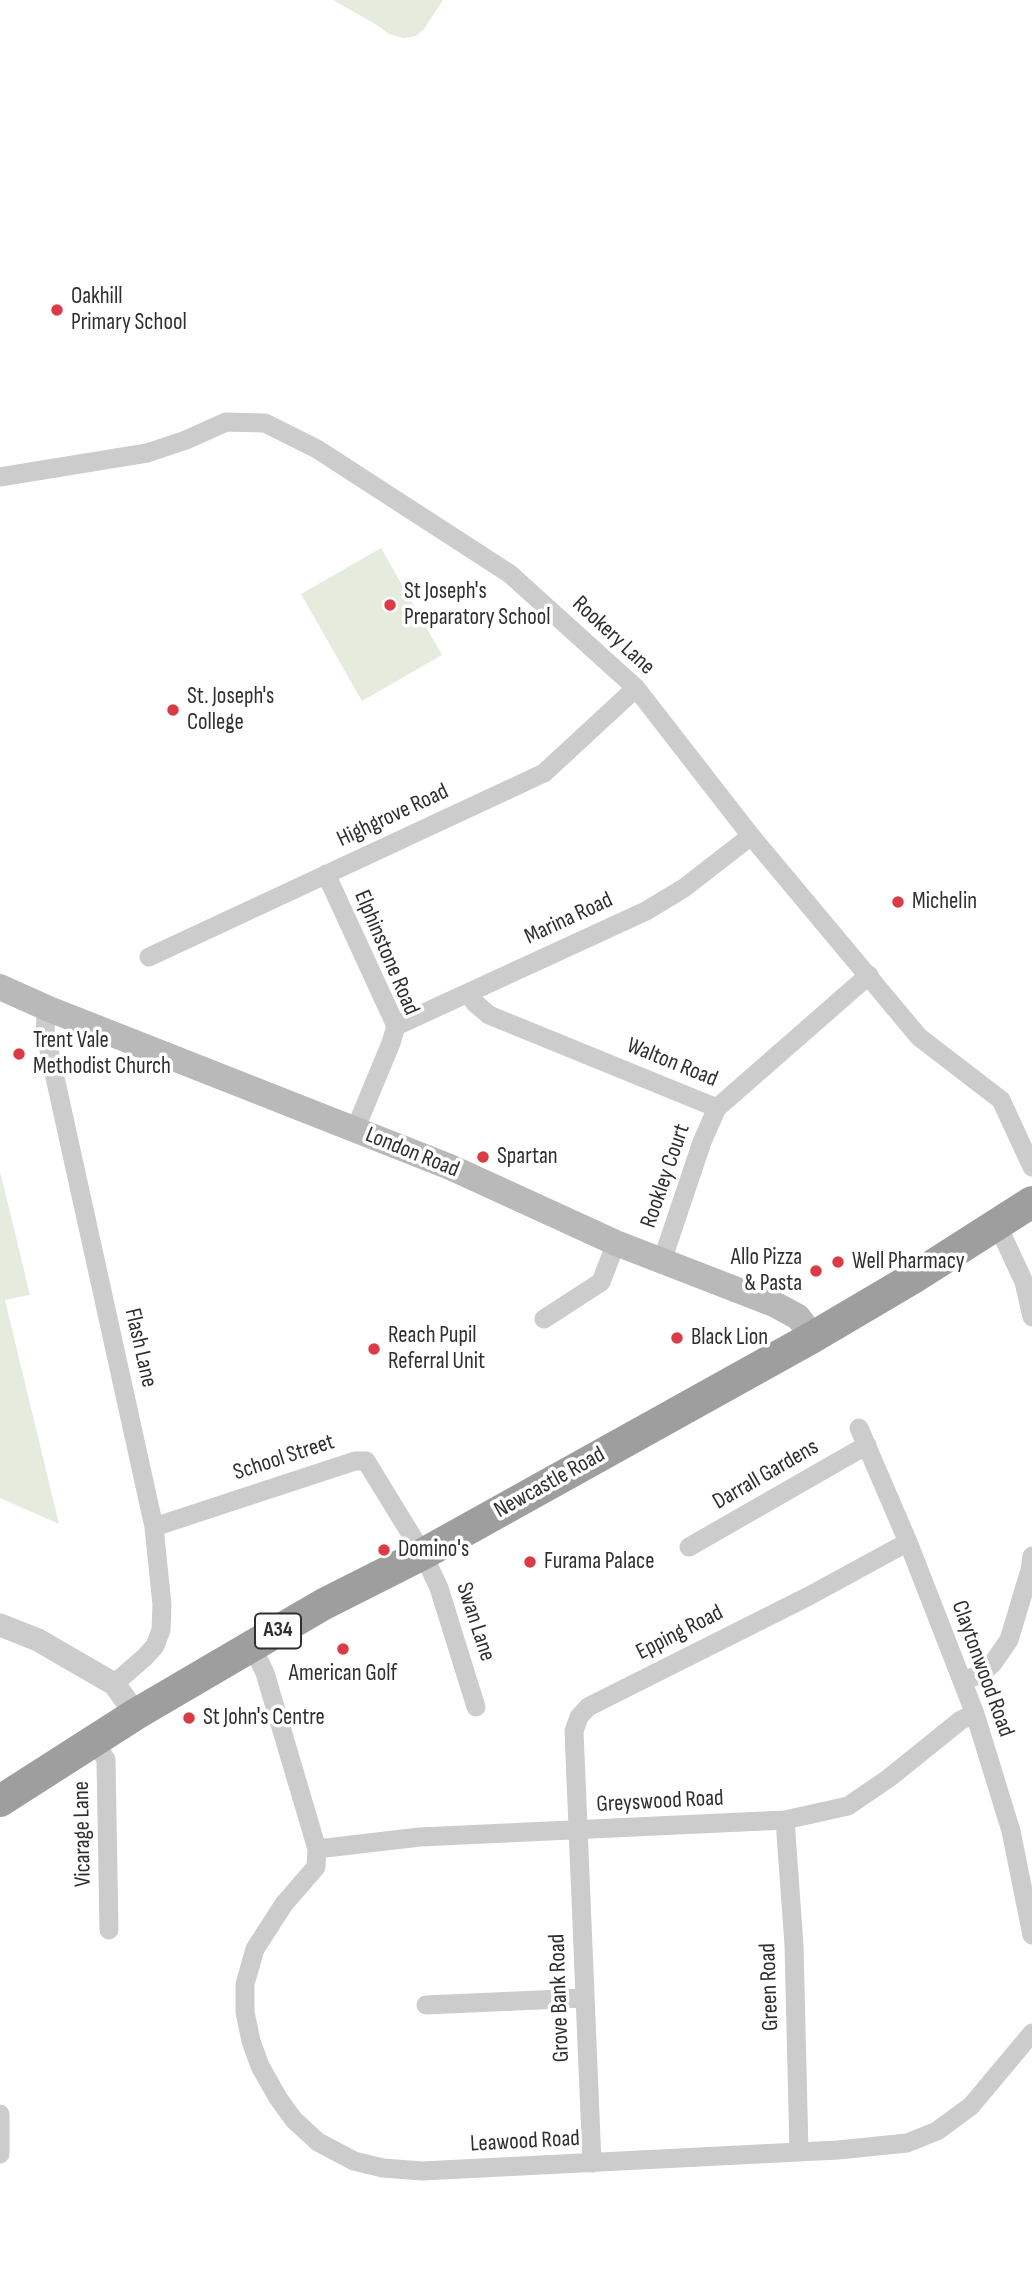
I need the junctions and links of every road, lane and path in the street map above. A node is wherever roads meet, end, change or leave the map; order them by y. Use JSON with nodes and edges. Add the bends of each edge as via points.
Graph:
{"nodes":[{"id":1,"x":0,"y":477,"type":"edge"},
{"id":2,"x":636,"y":688,"type":"junction"},
{"id":3,"x":751,"y":836,"type":"junction"},
{"id":4,"x":326,"y":874,"type":"junction"},
{"id":5,"x":149,"y":957,"type":"dead end"},
{"id":6,"x":869,"y":975,"type":"junction"},
{"id":7,"x":0,"y":987,"type":"edge"},
{"id":8,"x":468,"y":993,"type":"junction"},
{"id":9,"x":49,"y":1009,"type":"junction"},
{"id":10,"x":396,"y":1026,"type":"junction"},
{"id":11,"x":717,"y":1108,"type":"junction"},
{"id":12,"x":355,"y":1130,"type":"junction"},
{"id":13,"x":1032,"y":1167,"type":"edge"},
{"id":14,"x":1032,"y":1202,"type":"edge"},
{"id":15,"x":997,"y":1224,"type":"junction"},
{"id":16,"x":616,"y":1243,"type":"junction"},
{"id":17,"x":662,"y":1261,"type":"junction"},
{"id":18,"x":1032,"y":1317,"type":"edge"},
{"id":19,"x":544,"y":1319,"type":"dead end"},
{"id":20,"x":813,"y":1337,"type":"junction"},
{"id":21,"x":863,"y":1436,"type":"joint"},
{"id":22,"x":154,"y":1527,"type":"junction"},
{"id":23,"x":908,"y":1542,"type":"junction"},
{"id":24,"x":689,"y":1547,"type":"dead end"},
{"id":25,"x":423,"y":1554,"type":"junction"},
{"id":26,"x":1032,"y":1556,"type":"edge"},
{"id":27,"x":0,"y":1625,"type":"edge"},
{"id":28,"x":252,"y":1646,"type":"junction"},
{"id":29,"x":963,"y":1680,"type":"junction"},
{"id":30,"x":114,"y":1684,"type":"junction"},
{"id":31,"x":475,"y":1707,"type":"dead end"},
{"id":32,"x":136,"y":1714,"type":"junction"},
{"id":33,"x":975,"y":1714,"type":"junction"},
{"id":34,"x":94,"y":1740,"type":"junction"},
{"id":35,"x":0,"y":1801,"type":"edge"},
{"id":36,"x":785,"y":1820,"type":"junction"},
{"id":37,"x":578,"y":1831,"type":"junction"},
{"id":38,"x":317,"y":1849,"type":"junction"},
{"id":39,"x":109,"y":1930,"type":"dead end"},
{"id":40,"x":1032,"y":1935,"type":"edge"},
{"id":41,"x":584,"y":1998,"type":"junction"},
{"id":42,"x":426,"y":2005,"type":"dead end"},
{"id":43,"x":1032,"y":2033,"type":"edge"},
{"id":44,"x":0,"y":2114,"type":"edge"},
{"id":45,"x":799,"y":2152,"type":"junction"},
{"id":46,"x":0,"y":2154,"type":"edge"},
{"id":47,"x":592,"y":2163,"type":"junction"}],
"edges":[{"from":1,"to":2,"type":"street","name":"Rookery Lane","via":[[147,453],[226,422],[265,423],[317,449],[510,574]]},
{"from":2,"to":3,"type":"street","name":"Rookery Lane"},
{"from":2,"to":4,"type":"street","name":"Highgrove Road","via":[[544,773]]},
{"from":3,"to":6,"type":"street","name":"Rookery Lane"},
{"from":3,"to":8,"type":"street","name":"Marina Road","via":[[646,911]]},
{"from":4,"to":5,"type":"street","name":"Highgrove Road"},
{"from":4,"to":10,"type":"street","name":"Elphinstone Road"},
{"from":6,"to":11,"type":"street","name":"Walton Road"},
{"from":6,"to":13,"type":"street","name":"Rookery Lane","via":[[919,1037],[1001,1100]]},
{"from":7,"to":9,"type":"main road","name":"London Road"},
{"from":8,"to":10,"type":"street","name":"Marina Road"},
{"from":8,"to":11,"type":"street","name":"Walton Road","via":[[489,1014]]},
{"from":9,"to":12,"type":"main road","name":"London Road"},
{"from":9,"to":22,"type":"street","name":"Flash Lane","via":[[45,1032]]},
{"from":10,"to":12,"type":"street","name":"Elphinstone Road"},
{"from":11,"to":17,"type":"street","name":"Rookley Court"},
{"from":12,"to":16,"type":"main road","name":"London Road","via":[[450,1167]]},
{"from":14,"to":15,"type":"highway","number":"A34"},
{"from":15,"to":18,"type":"street","via":[[1027,1290]]},
{"from":15,"to":20,"type":"highway","number":"A34"},
{"from":16,"to":17,"type":"main road","name":"London Road"},
{"from":16,"to":19,"type":"street","via":[[601,1282]]},
{"from":17,"to":20,"type":"main road","name":"London Road","via":[[776,1305],[798,1317]]},
{"from":20,"to":25,"type":"highway","name":"Newcastle Road","number":"A34"},
{"from":21,"to":23,"type":"street","name":"Claytonwood Road"},
{"from":21,"to":24,"type":"street","name":"Darrall Gardens"},
{"from":22,"to":25,"type":"street","name":"School Street","via":[[366,1461]]},
{"from":22,"to":30,"type":"street","name":"Flash Lane","via":[[161,1630],[155,1646]]},
{"from":23,"to":29,"type":"street","name":"Claytonwood Road"},
{"from":23,"to":37,"type":"street","name":"Epping Road","via":[[588,1707],[574,1731]]},
{"from":25,"to":28,"type":"highway","name":"Newcastle Road","number":"A34"},
{"from":25,"to":31,"type":"street","name":"Swan Lane","via":[[439,1588]]},
{"from":26,"to":29,"type":"street","via":[[1009,1640],[980,1675]]},
{"from":27,"to":30,"type":"street","via":[[38,1640]]},
{"from":28,"to":32,"type":"highway","name":"Newcastle Road","number":"A34"},
{"from":28,"to":38,"type":"street","via":[[265,1673]]},
{"from":29,"to":33,"type":"street","name":"Claytonwood Road"},
{"from":30,"to":32,"type":"street"},
{"from":32,"to":34,"type":"highway","name":"Newcastle Road","number":"A34"},
{"from":33,"to":36,"type":"street","name":"Greyswood Road","via":[[848,1806]]},
{"from":33,"to":40,"type":"street","name":"Claytonwood Road","via":[[1011,1831]]},
{"from":34,"to":35,"type":"highway","name":"Newcastle Road","number":"A34"},
{"from":34,"to":39,"type":"street","name":"Vicarage Lane","via":[[106,1760]]},
{"from":36,"to":37,"type":"street","name":"Greyswood Road"},
{"from":36,"to":45,"type":"street","name":"Green Road","via":[[794,1945]]},
{"from":37,"to":38,"type":"street","name":"Greyswood Road","via":[[420,1837]]},
{"from":37,"to":41,"type":"street","name":"Grove Bank Road"},
{"from":38,"to":47,"type":"street","name":"Leawood Road","via":[[316,1867],[284,1903],[255,1950],[245,1984],[256,2054],[294,2120],[318,2142],[354,2161],[383,2168],[422,2171]]},
{"from":41,"to":42,"type":"street"},
{"from":41,"to":47,"type":"street","name":"Grove Bank Road"},
{"from":43,"to":45,"type":"street","name":"Leawood Road","via":[[971,2106],[937,2131],[907,2143]]},
{"from":44,"to":46,"type":"street"},
{"from":45,"to":47,"type":"street","name":"Leawood Road"}]}
